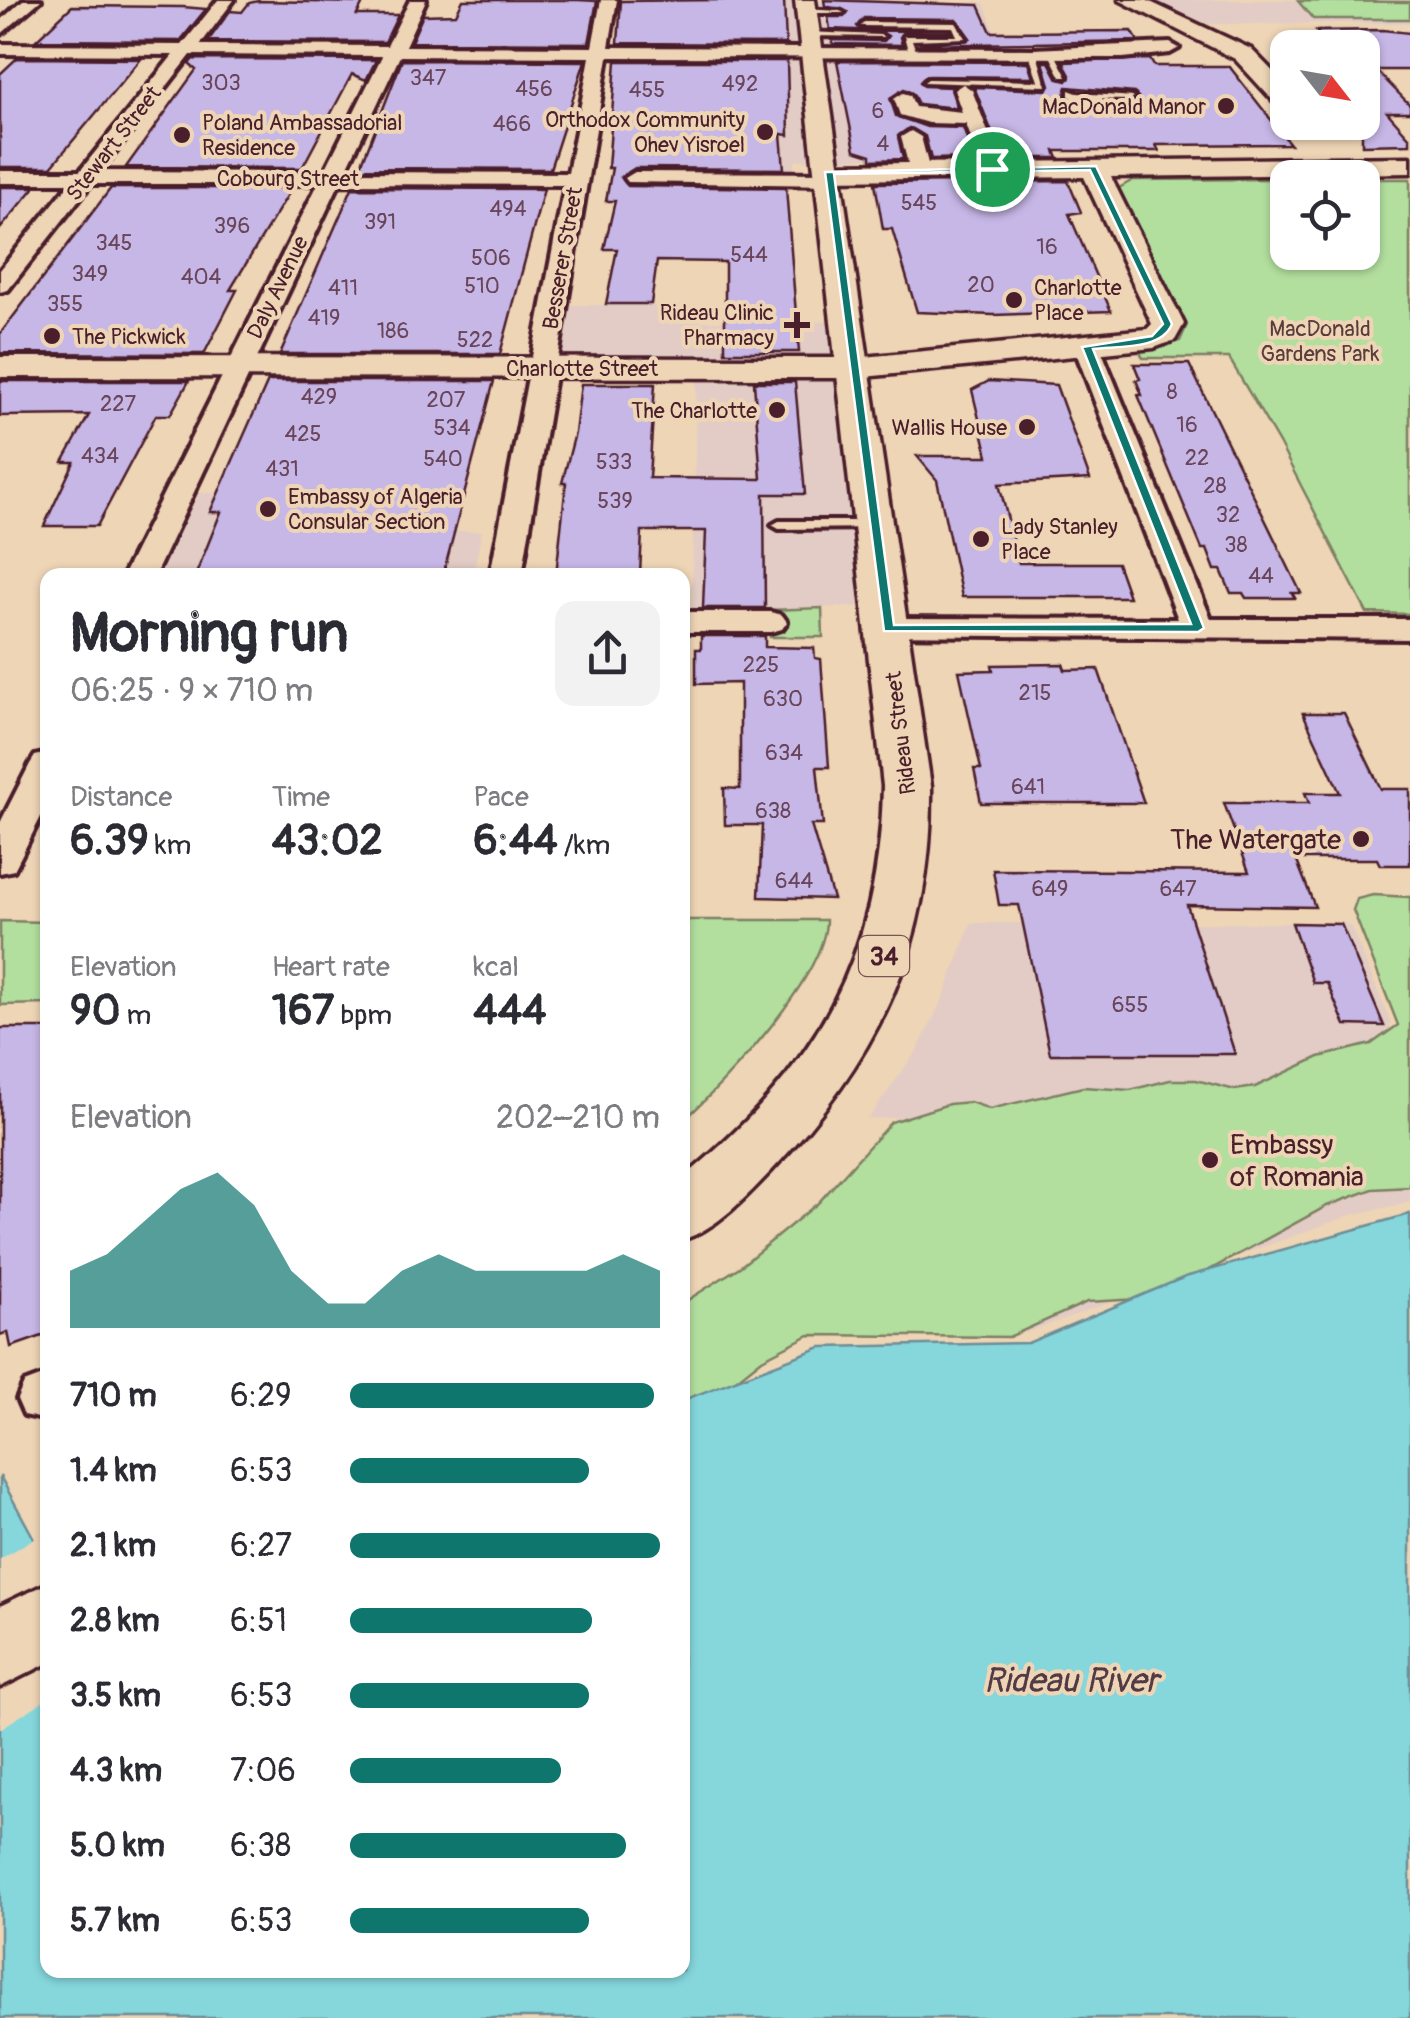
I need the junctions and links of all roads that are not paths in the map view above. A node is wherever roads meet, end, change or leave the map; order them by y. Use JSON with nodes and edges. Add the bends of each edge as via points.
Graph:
{"nodes":[{"id":1,"x":33,"y":0,"type":"edge"},
{"id":2,"x":226,"y":0,"type":"edge"},
{"id":3,"x":418,"y":0,"type":"edge"},
{"id":4,"x":608,"y":0,"type":"edge"},
{"id":5,"x":1129,"y":0,"type":"edge"},
{"id":6,"x":840,"y":13,"type":"dead end"},
{"id":7,"x":862,"y":13,"type":"dead end"},
{"id":8,"x":915,"y":13,"type":"dead end"},
{"id":9,"x":951,"y":13,"type":"dead end"},
{"id":10,"x":808,"y":24,"type":"edge"},
{"id":11,"x":842,"y":24,"type":"dead end"},
{"id":12,"x":864,"y":24,"type":"dead end"},
{"id":13,"x":956,"y":25,"type":"junction"},
{"id":14,"x":0,"y":30,"type":"edge"},
{"id":15,"x":910,"y":46,"type":"junction"},
{"id":16,"x":1170,"y":48,"type":"dead end"},
{"id":17,"x":0,"y":49,"type":"edge"},
{"id":18,"x":186,"y":49,"type":"junction"},
{"id":19,"x":394,"y":49,"type":"junction"},
{"id":20,"x":599,"y":50,"type":"junction"},
{"id":21,"x":1042,"y":54,"type":"junction"},
{"id":22,"x":1064,"y":75,"type":"dead end"},
{"id":23,"x":928,"y":82,"type":"dead end"},
{"id":24,"x":1270,"y":83,"type":"edge"},
{"id":25,"x":963,"y":90,"type":"dead end"},
{"id":26,"x":1072,"y":92,"type":"dead end"},
{"id":27,"x":1130,"y":97,"type":"dead end"},
{"id":28,"x":903,"y":99,"type":"dead end"},
{"id":29,"x":974,"y":118,"type":"junction"},
{"id":30,"x":910,"y":137,"type":"dead end"},
{"id":31,"x":1328,"y":142,"type":"dead end"},
{"id":32,"x":1345,"y":160,"type":"edge"},
{"id":33,"x":1410,"y":165,"type":"edge"},
{"id":34,"x":1270,"y":166,"type":"edge"},
{"id":35,"x":1380,"y":166,"type":"edge"},
{"id":36,"x":1093,"y":167,"type":"junction"},
{"id":37,"x":992,"y":169,"type":"junction"},
{"id":38,"x":920,"y":170,"type":"junction"},
{"id":39,"x":830,"y":175,"type":"junction"},
{"id":40,"x":0,"y":177,"type":"edge"},
{"id":41,"x":84,"y":178,"type":"junction"},
{"id":42,"x":330,"y":178,"type":"junction"},
{"id":43,"x":576,"y":178,"type":"junction"},
{"id":44,"x":636,"y":178,"type":"dead end"},
{"id":45,"x":0,"y":285,"type":"edge"},
{"id":46,"x":1087,"y":347,"type":"junction"},
{"id":47,"x":0,"y":366,"type":"edge"},
{"id":48,"x":237,"y":367,"type":"junction"},
{"id":49,"x":542,"y":368,"type":"junction"},
{"id":50,"x":854,"y":368,"type":"junction"},
{"id":51,"x":779,"y":525,"type":"dead end"},
{"id":52,"x":874,"y":525,"type":"junction"},
{"id":53,"x":142,"y":568,"type":"edge"},
{"id":54,"x":507,"y":568,"type":"edge"},
{"id":55,"x":690,"y":622,"type":"edge"},
{"id":56,"x":771,"y":622,"type":"dead end"},
{"id":57,"x":888,"y":628,"type":"junction"},
{"id":58,"x":1198,"y":628,"type":"junction"},
{"id":59,"x":1410,"y":629,"type":"edge"},
{"id":60,"x":40,"y":780,"type":"edge"},
{"id":61,"x":0,"y":861,"type":"edge"},
{"id":62,"x":690,"y":1208,"type":"edge"},
{"id":63,"x":40,"y":1625,"type":"edge"},
{"id":64,"x":0,"y":1649,"type":"edge"}],
"edges":[{"from":1,"to":14,"type":"street"},
{"from":2,"to":18,"type":"street","name":"Stewart Street"},
{"from":3,"to":19,"type":"street","name":"Daly Avenue"},
{"from":4,"to":20,"type":"street","name":"Besserer Street"},
{"from":5,"to":24,"type":"street","via":[[1243,54]]},
{"from":6,"to":10,"type":"lane"},
{"from":7,"to":8,"type":"lane"},
{"from":9,"to":13,"type":"lane"},
{"from":10,"to":11,"type":"lane"},
{"from":10,"to":15,"type":"street"},
{"from":10,"to":20,"type":"street"},
{"from":10,"to":39,"type":"street","name":"Rideau Street","number":"34"},
{"from":12,"to":13,"type":"lane"},
{"from":13,"to":15,"type":"lane","via":[[962,38]]},
{"from":15,"to":21,"type":"street"},
{"from":16,"to":21,"type":"street"},
{"from":17,"to":18,"type":"street"},
{"from":18,"to":19,"type":"street"},
{"from":18,"to":41,"type":"street","name":"Stewart Street"},
{"from":19,"to":20,"type":"street"},
{"from":19,"to":42,"type":"street","name":"Daly Avenue"},
{"from":20,"to":43,"type":"street","name":"Besserer Street"},
{"from":21,"to":22,"type":"lane"},
{"from":21,"to":23,"type":"lane","via":[[1043,84]]},
{"from":25,"to":29,"type":"street"},
{"from":26,"to":27,"type":"lane"},
{"from":28,"to":29,"type":"street","via":[[916,115]]},
{"from":29,"to":37,"type":"street"},
{"from":30,"to":38,"type":"street"},
{"from":31,"to":32,"type":"street"},
{"from":33,"to":35,"type":"street"},
{"from":34,"to":36,"type":"street"},
{"from":36,"to":37,"type":"street"},
{"from":36,"to":46,"type":"street","name":"Charlotte Street","via":[[1168,324],[1161,335]]},
{"from":37,"to":38,"type":"street"},
{"from":38,"to":39,"type":"street"},
{"from":39,"to":44,"type":"street"},
{"from":39,"to":50,"type":"street","name":"Rideau Street","number":"34"},
{"from":40,"to":41,"type":"street","name":"Cobourg Street"},
{"from":41,"to":42,"type":"street","name":"Cobourg Street"},
{"from":41,"to":45,"type":"street","name":"Stewart Street"},
{"from":42,"to":43,"type":"street","name":"Cobourg Street"},
{"from":42,"to":48,"type":"street","name":"Daly Avenue"},
{"from":43,"to":49,"type":"street","name":"Besserer Street"},
{"from":46,"to":50,"type":"street","name":"Charlotte Street"},
{"from":46,"to":58,"type":"street"},
{"from":47,"to":48,"type":"street","name":"Charlotte Street"},
{"from":48,"to":49,"type":"street","name":"Charlotte Street"},
{"from":48,"to":53,"type":"street","name":"Daly Avenue"},
{"from":49,"to":50,"type":"street","name":"Charlotte Street"},
{"from":49,"to":54,"type":"street","name":"Besserer Street"},
{"from":50,"to":52,"type":"street","name":"Rideau Street","number":"34"},
{"from":51,"to":52,"type":"lane"},
{"from":52,"to":57,"type":"street","name":"Rideau Street","number":"34"},
{"from":55,"to":56,"type":"street"},
{"from":57,"to":58,"type":"street"},
{"from":57,"to":62,"type":"street","name":"Rideau Street","number":"34","via":[[910,829],[894,931],[866,995],[804,1097]]},
{"from":58,"to":59,"type":"street"},
{"from":60,"to":61,"type":"street"},
{"from":63,"to":64,"type":"street"}]}
